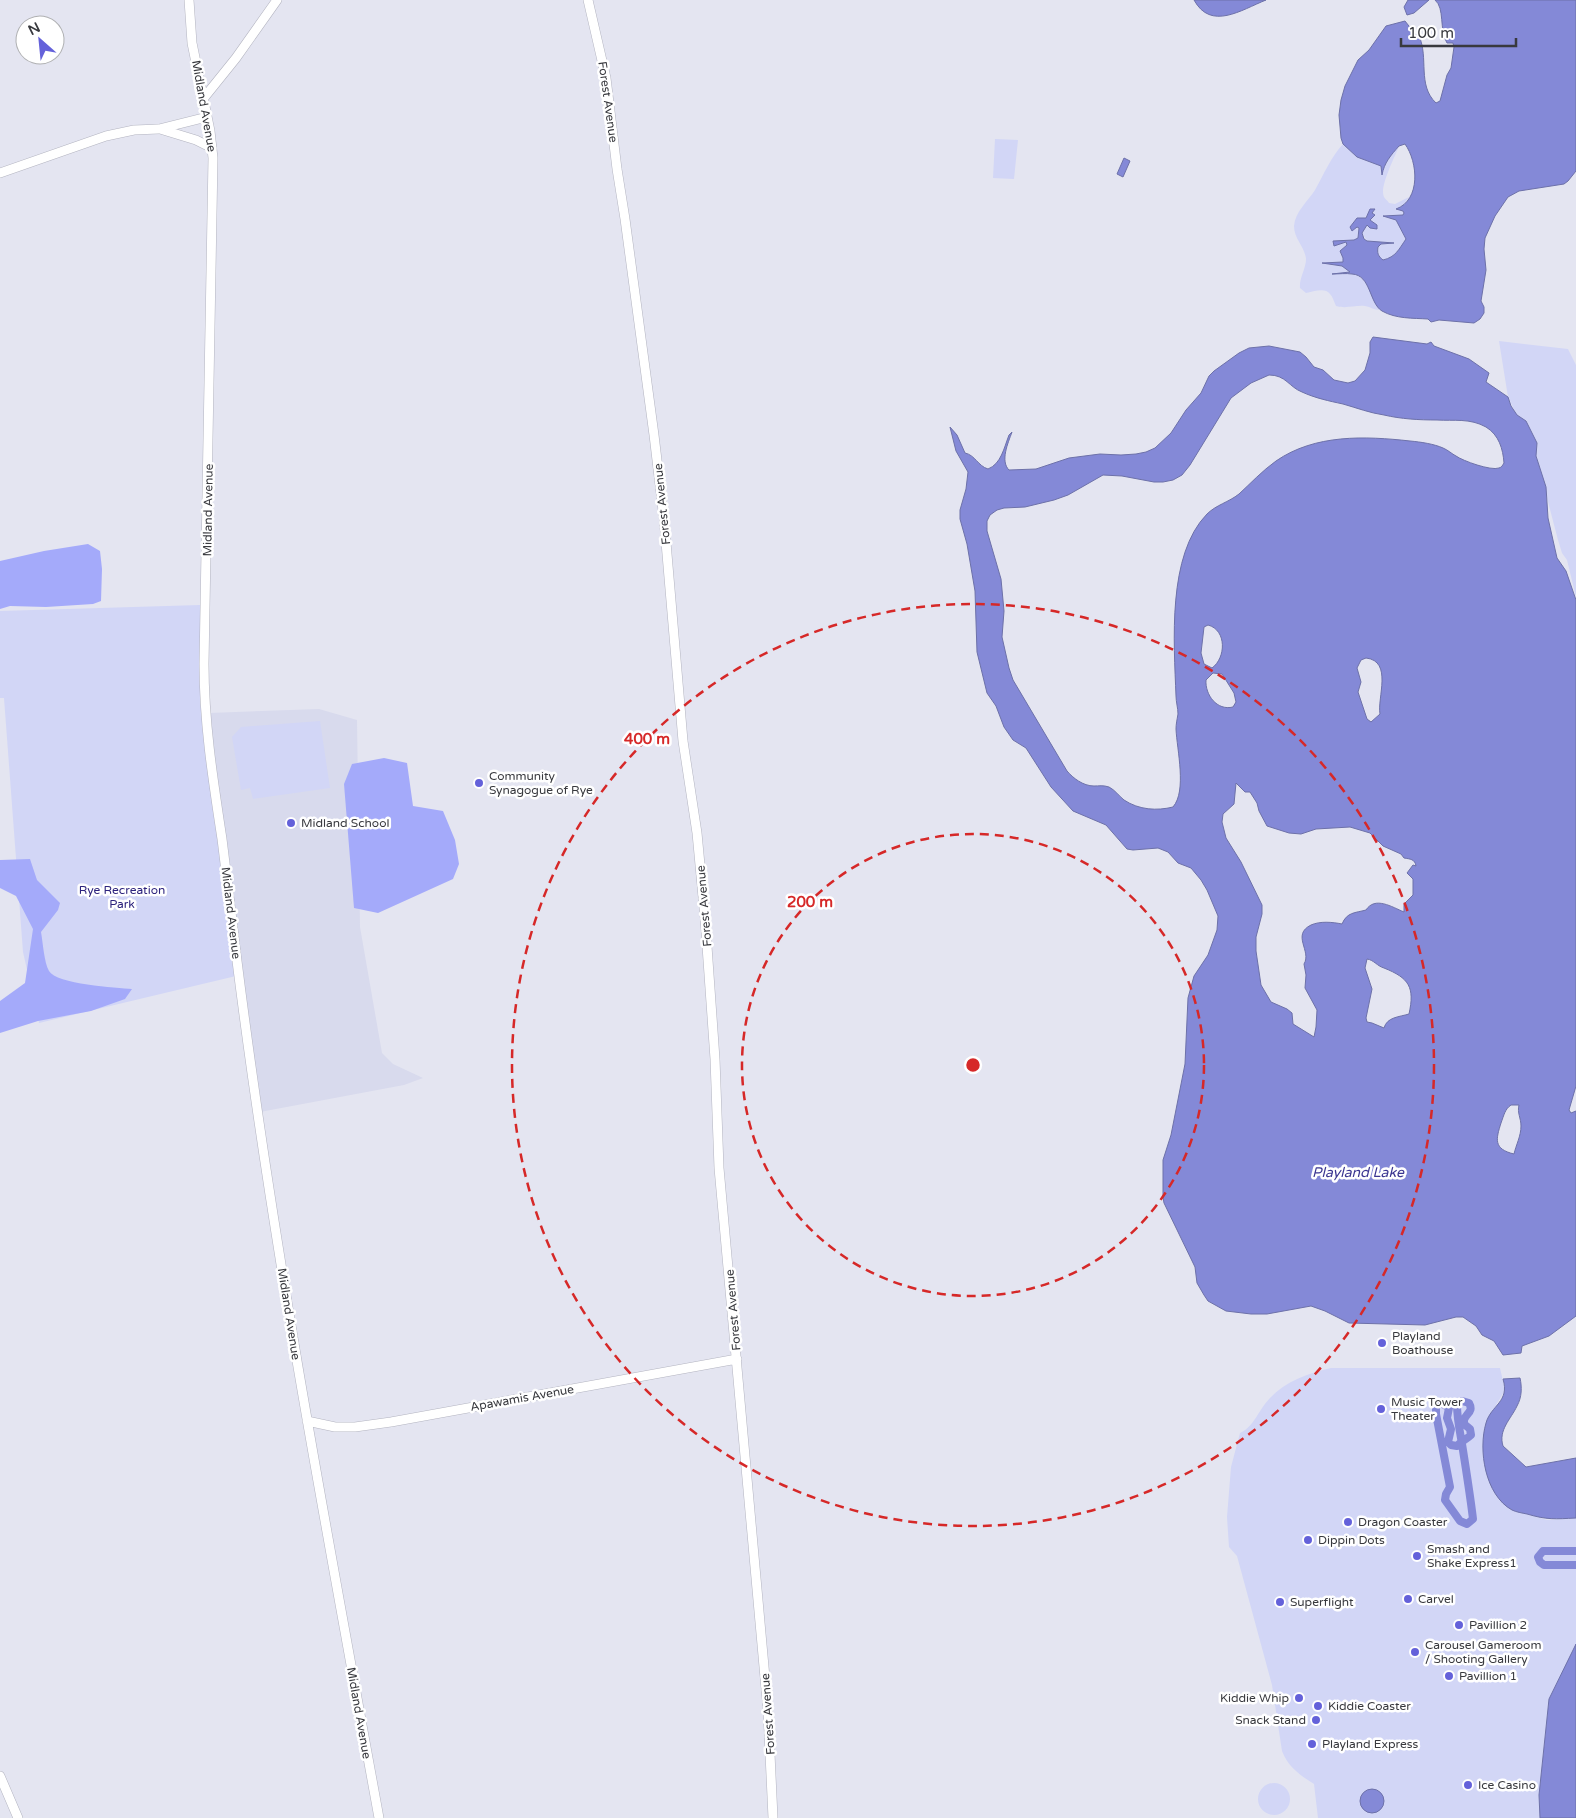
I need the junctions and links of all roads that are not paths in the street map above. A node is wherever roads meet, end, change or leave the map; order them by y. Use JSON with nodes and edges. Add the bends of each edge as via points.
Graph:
{"nodes":[{"id":1,"x":189,"y":0,"type":"edge"},
{"id":2,"x":277,"y":0,"type":"edge"},
{"id":3,"x":588,"y":0,"type":"edge"},
{"id":4,"x":203,"y":99,"type":"junction"},
{"id":5,"x":207,"y":116,"type":"junction"},
{"id":6,"x":159,"y":129,"type":"junction"},
{"id":7,"x":212,"y":148,"type":"junction"},
{"id":8,"x":0,"y":173,"type":"edge"},
{"id":9,"x":737,"y":1359,"type":"junction"},
{"id":10,"x":307,"y":1421,"type":"junction"},
{"id":11,"x":0,"y":1776,"type":"edge"},
{"id":12,"x":18,"y":1818,"type":"edge"},
{"id":13,"x":379,"y":1818,"type":"edge"},
{"id":14,"x":773,"y":1818,"type":"edge"}],
"edges":[{"from":1,"to":4,"type":"street","name":"Midland Avenue","via":[[192,43]]},
{"from":2,"to":4,"type":"street"},
{"from":3,"to":9,"type":"street","name":"Forest Avenue","via":[[606,78],[664,519],[683,741],[706,918],[719,1168]]},
{"from":4,"to":5,"type":"street","name":"Midland Avenue"},
{"from":5,"to":6,"type":"street"},
{"from":5,"to":7,"type":"street","name":"Midland Avenue"},
{"from":6,"to":7,"type":"street"},
{"from":6,"to":8,"type":"street","via":[[106,136]]},
{"from":7,"to":10,"type":"street","name":"Midland Avenue","via":[[206,726],[252,1077]]},
{"from":9,"to":10,"type":"street","name":"Apawamis Avenue","via":[[364,1426],[335,1427]]},
{"from":9,"to":14,"type":"street","name":"Forest Avenue","via":[[768,1711]]},
{"from":10,"to":13,"type":"street","name":"Midland Avenue"},
{"from":11,"to":12,"type":"street"}]}
